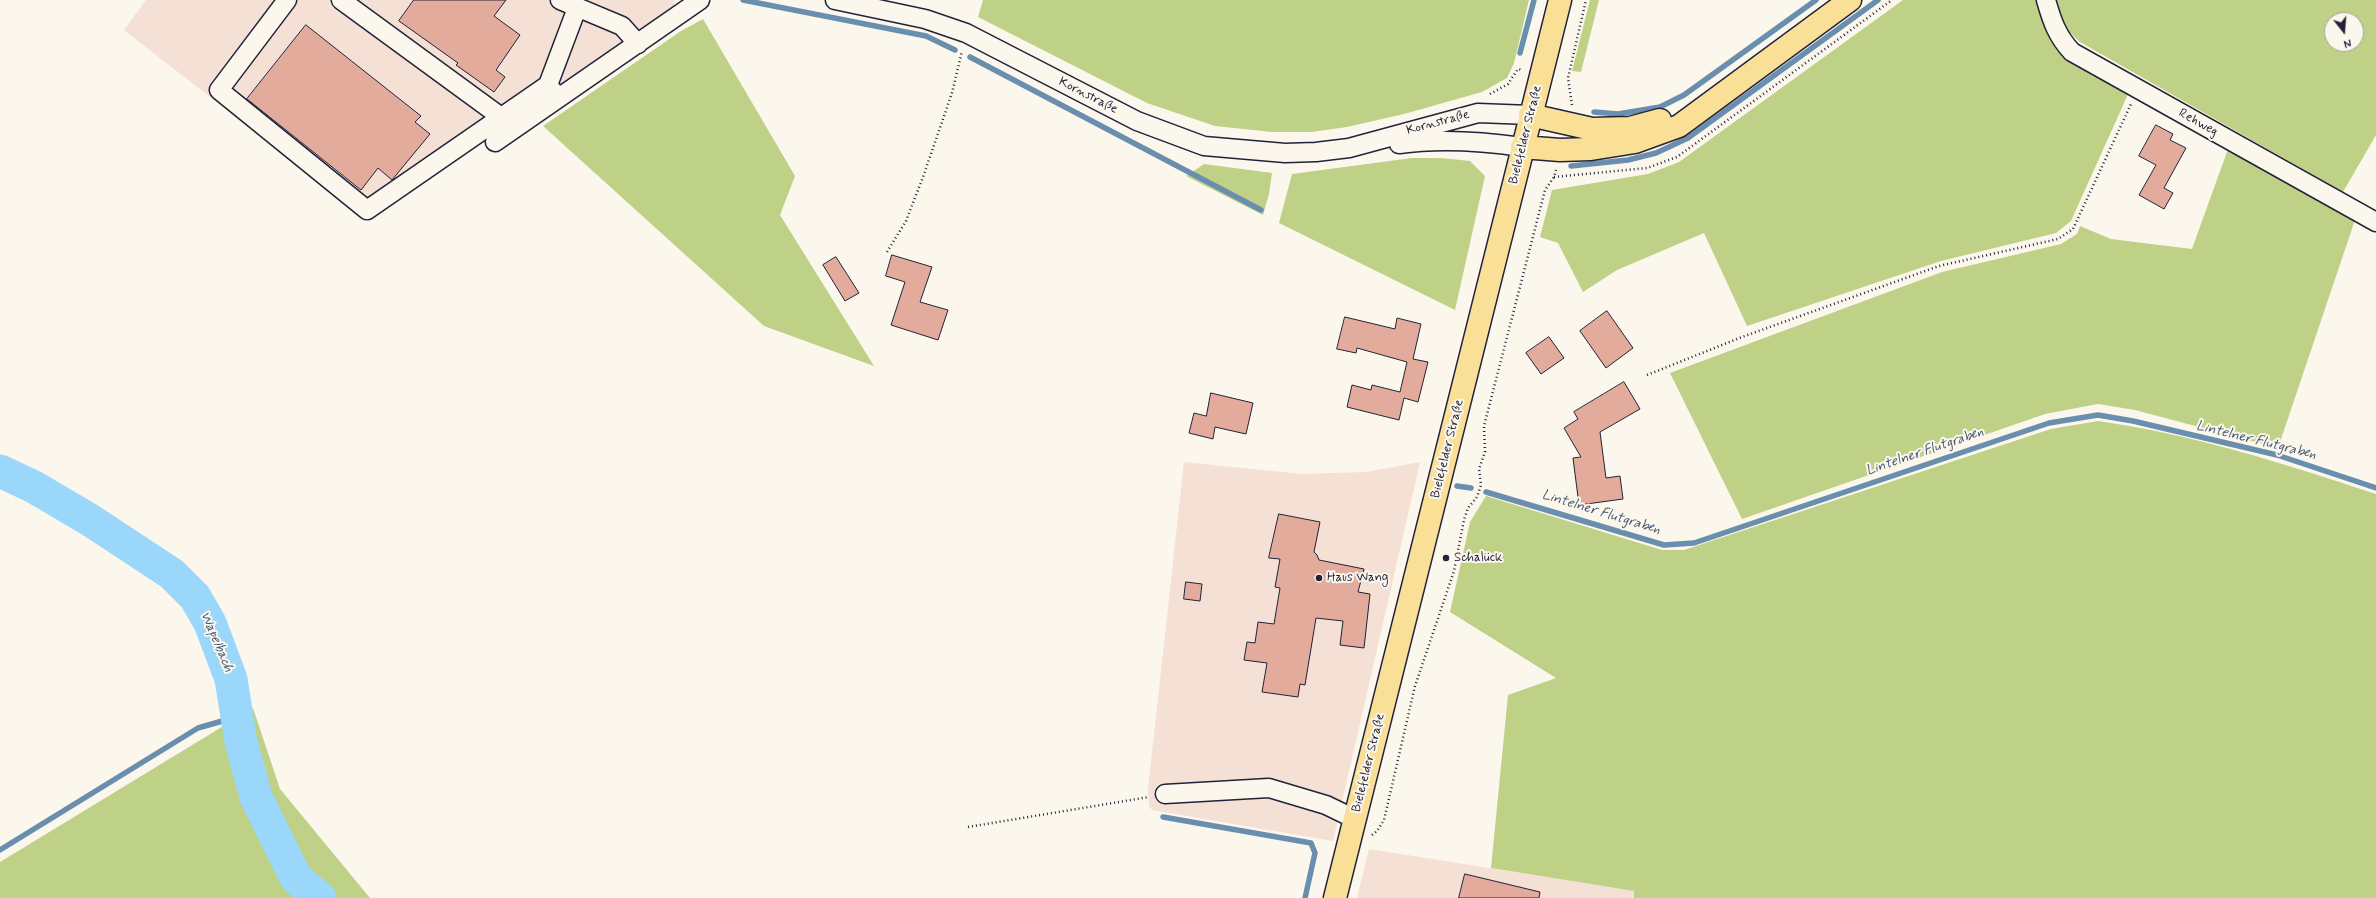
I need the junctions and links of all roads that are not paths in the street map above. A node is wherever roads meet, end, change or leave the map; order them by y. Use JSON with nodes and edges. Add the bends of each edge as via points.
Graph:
{"nodes":[{"id":1,"x":287,"y":0,"type":"edge"},
{"id":2,"x":341,"y":0,"type":"edge"},
{"id":3,"x":560,"y":0,"type":"edge"},
{"id":4,"x":700,"y":0,"type":"edge"},
{"id":5,"x":835,"y":0,"type":"edge"},
{"id":6,"x":1560,"y":0,"type":"edge"},
{"id":7,"x":1850,"y":0,"type":"edge"},
{"id":8,"x":2046,"y":0,"type":"edge"},
{"id":9,"x":577,"y":8,"type":"junction"},
{"id":10,"x":638,"y":44,"type":"junction"},
{"id":11,"x":1752,"y":71,"type":"junction"},
{"id":12,"x":554,"y":92,"type":"junction"},
{"id":13,"x":1530,"y":115,"type":"junction"},
{"id":14,"x":501,"y":117,"type":"junction"},
{"id":15,"x":495,"y":142,"type":"dead end"},
{"id":16,"x":1522,"y":147,"type":"junction"},
{"id":17,"x":1349,"y":148,"type":"junction"},
{"id":18,"x":2376,"y":222,"type":"edge"},
{"id":19,"x":1165,"y":794,"type":"road end"},
{"id":20,"x":1354,"y":819,"type":"junction"},
{"id":21,"x":1335,"y":898,"type":"edge"}],
"edges":[{"from":1,"to":14,"type":"street","via":[[219,90],[367,210]]},
{"from":2,"to":14,"type":"street"},
{"from":3,"to":9,"type":"street"},
{"from":4,"to":10,"type":"street"},
{"from":5,"to":17,"type":"street","name":"Kornstraße","via":[[925,19],[966,33],[1137,121],[1204,146]]},
{"from":6,"to":13,"type":"main road","name":"Bielefelder Straße"},
{"from":7,"to":11,"type":"main road"},
{"from":8,"to":18,"type":"street","name":"Rehweg","via":[[2059,38],[2072,52]]},
{"from":9,"to":10,"type":"street","via":[[622,26]]},
{"from":9,"to":12,"type":"street"},
{"from":10,"to":12,"type":"street"},
{"from":11,"to":13,"type":"main road","via":[[1674,117],[1630,128],[1592,129]]},
{"from":11,"to":16,"type":"main road","via":[[1679,126],[1635,142],[1591,149]]},
{"from":12,"to":14,"type":"street"},
{"from":12,"to":15,"type":"street"},
{"from":13,"to":16,"type":"main road","name":"Bielefelder Straße"},
{"from":13,"to":17,"type":"street","name":"Kornstraße","via":[[1478,113]]},
{"from":16,"to":17,"type":"street","name":"Kornstraße","via":[[1468,140],[1423,140],[1372,148]]},
{"from":16,"to":20,"type":"main road","name":"Bielefelder Straße"},
{"from":19,"to":20,"type":"street","via":[[1269,788],[1326,805]]},
{"from":20,"to":21,"type":"main road","name":"Bielefelder Straße"}]}
